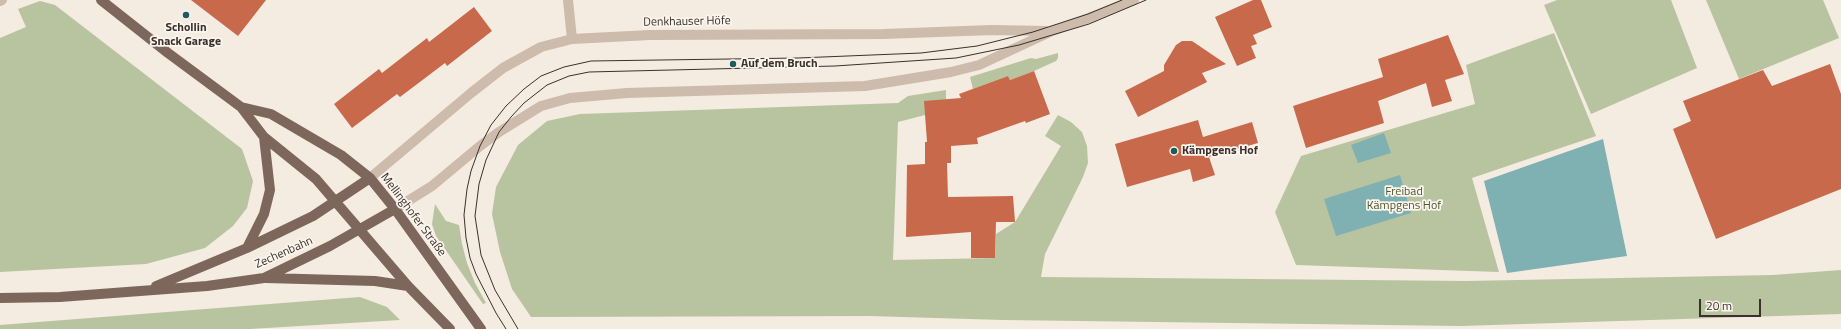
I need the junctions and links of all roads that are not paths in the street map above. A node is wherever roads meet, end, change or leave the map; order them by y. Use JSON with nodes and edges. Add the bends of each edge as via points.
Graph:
{"nodes":[{"id":1,"x":101,"y":0,"type":"edge"},
{"id":2,"x":568,"y":0,"type":"edge"},
{"id":3,"x":1134,"y":0,"type":"edge"},
{"id":4,"x":1052,"y":31,"type":"junction"},
{"id":5,"x":572,"y":39,"type":"junction"},
{"id":6,"x":241,"y":107,"type":"junction"},
{"id":7,"x":264,"y":137,"type":"junction"},
{"id":8,"x":370,"y":178,"type":"junction"},
{"id":9,"x":336,"y":202,"type":"junction"},
{"id":10,"x":395,"y":209,"type":"junction"},
{"id":11,"x":360,"y":229,"type":"junction"},
{"id":12,"x":247,"y":248,"type":"junction"},
{"id":13,"x":264,"y":278,"type":"junction"},
{"id":14,"x":408,"y":286,"type":"junction"},
{"id":15,"x":150,"y":289,"type":"junction"},
{"id":16,"x":0,"y":298,"type":"edge"},
{"id":17,"x":450,"y":329,"type":"edge"},
{"id":18,"x":481,"y":329,"type":"edge"}],
"edges":[{"from":1,"to":6,"type":"main road","name":"Mellinghofer Straße"},
{"from":2,"to":5,"type":"street"},
{"from":3,"to":4,"type":"street","name":"Denkhauser Höfe"},
{"from":4,"to":5,"type":"street","name":"Denkhauser Höfe","via":[[650,35]]},
{"from":4,"to":10,"type":"street","name":"Denkhauser Höfe","via":[[979,65],[865,86],[627,93],[570,98],[541,106],[499,132],[432,186]]},
{"from":5,"to":8,"type":"street","name":"Denkhauser Höfe","via":[[541,47],[503,68]]},
{"from":6,"to":7,"type":"main road","name":"Mellinghofer Straße"},
{"from":6,"to":8,"type":"main road","name":"Mellinghofer Straße","via":[[271,114],[341,155]]},
{"from":7,"to":9,"type":"main road","name":"Mellinghofer Straße","via":[[316,179]]},
{"from":7,"to":12,"type":"main road","via":[[270,190],[264,214]]},
{"from":8,"to":9,"type":"main road","name":"Zechenbahn"},
{"from":8,"to":10,"type":"main road","name":"Mellinghofer Straße"},
{"from":9,"to":11,"type":"main road","name":"Mellinghofer Straße"},
{"from":9,"to":12,"type":"main road","name":"Zechenbahn"},
{"from":10,"to":11,"type":"main road","name":"Zechenbahn"},
{"from":10,"to":18,"type":"main road","name":"Mellinghofer Straße"},
{"from":11,"to":13,"type":"main road","name":"Zechenbahn"},
{"from":11,"to":14,"type":"main road","name":"Mellinghofer Straße"},
{"from":12,"to":15,"type":"main road","name":"Zechenbahn"},
{"from":13,"to":14,"type":"main road","via":[[368,280]]},
{"from":13,"to":15,"type":"main road","name":"Zechenbahn","via":[[207,286]]},
{"from":14,"to":17,"type":"main road","name":"Mellinghofer Straße"},
{"from":15,"to":16,"type":"main road","name":"Zechenbahn","via":[[60,297]]}]}
